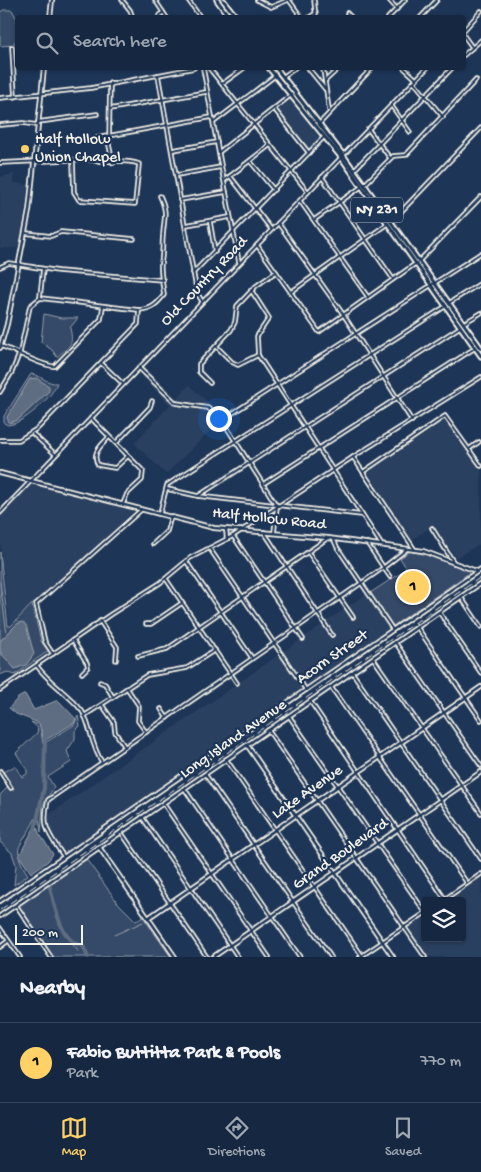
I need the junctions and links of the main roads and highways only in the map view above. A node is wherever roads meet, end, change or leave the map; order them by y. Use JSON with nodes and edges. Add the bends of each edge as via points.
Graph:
{"nodes":[{"id":1,"x":217,"y":0,"type":"edge"},
{"id":2,"x":224,"y":0,"type":"edge"},
{"id":3,"x":228,"y":15,"type":"edge"},
{"id":4,"x":235,"y":15,"type":"edge"},
{"id":5,"x":271,"y":70,"type":"edge"},
{"id":6,"x":278,"y":70,"type":"edge"},
{"id":7,"x":342,"y":156,"type":"junction"},
{"id":8,"x":433,"y":283,"type":"junction"},
{"id":9,"x":448,"y":305,"type":"junction"},
{"id":10,"x":480,"y":345,"type":"edge"},
{"id":11,"x":481,"y":356,"type":"edge"}],
"edges":[{"from":1,"to":3,"type":"main road"},
{"from":2,"to":4,"type":"main road"},
{"from":5,"to":7,"type":"main road","number":"NY 231"},
{"from":6,"to":7,"type":"main road","number":"NY 231"},
{"from":7,"to":8,"type":"main road","number":"NY 231","via":[[392,221]]},
{"from":7,"to":8,"type":"main road","number":"NY 231","via":[[415,264]]},
{"from":8,"to":9,"type":"main road","number":"NY 231"},
{"from":9,"to":10,"type":"main road","number":"NY 231"},
{"from":9,"to":11,"type":"main road","number":"NY 231"}]}
